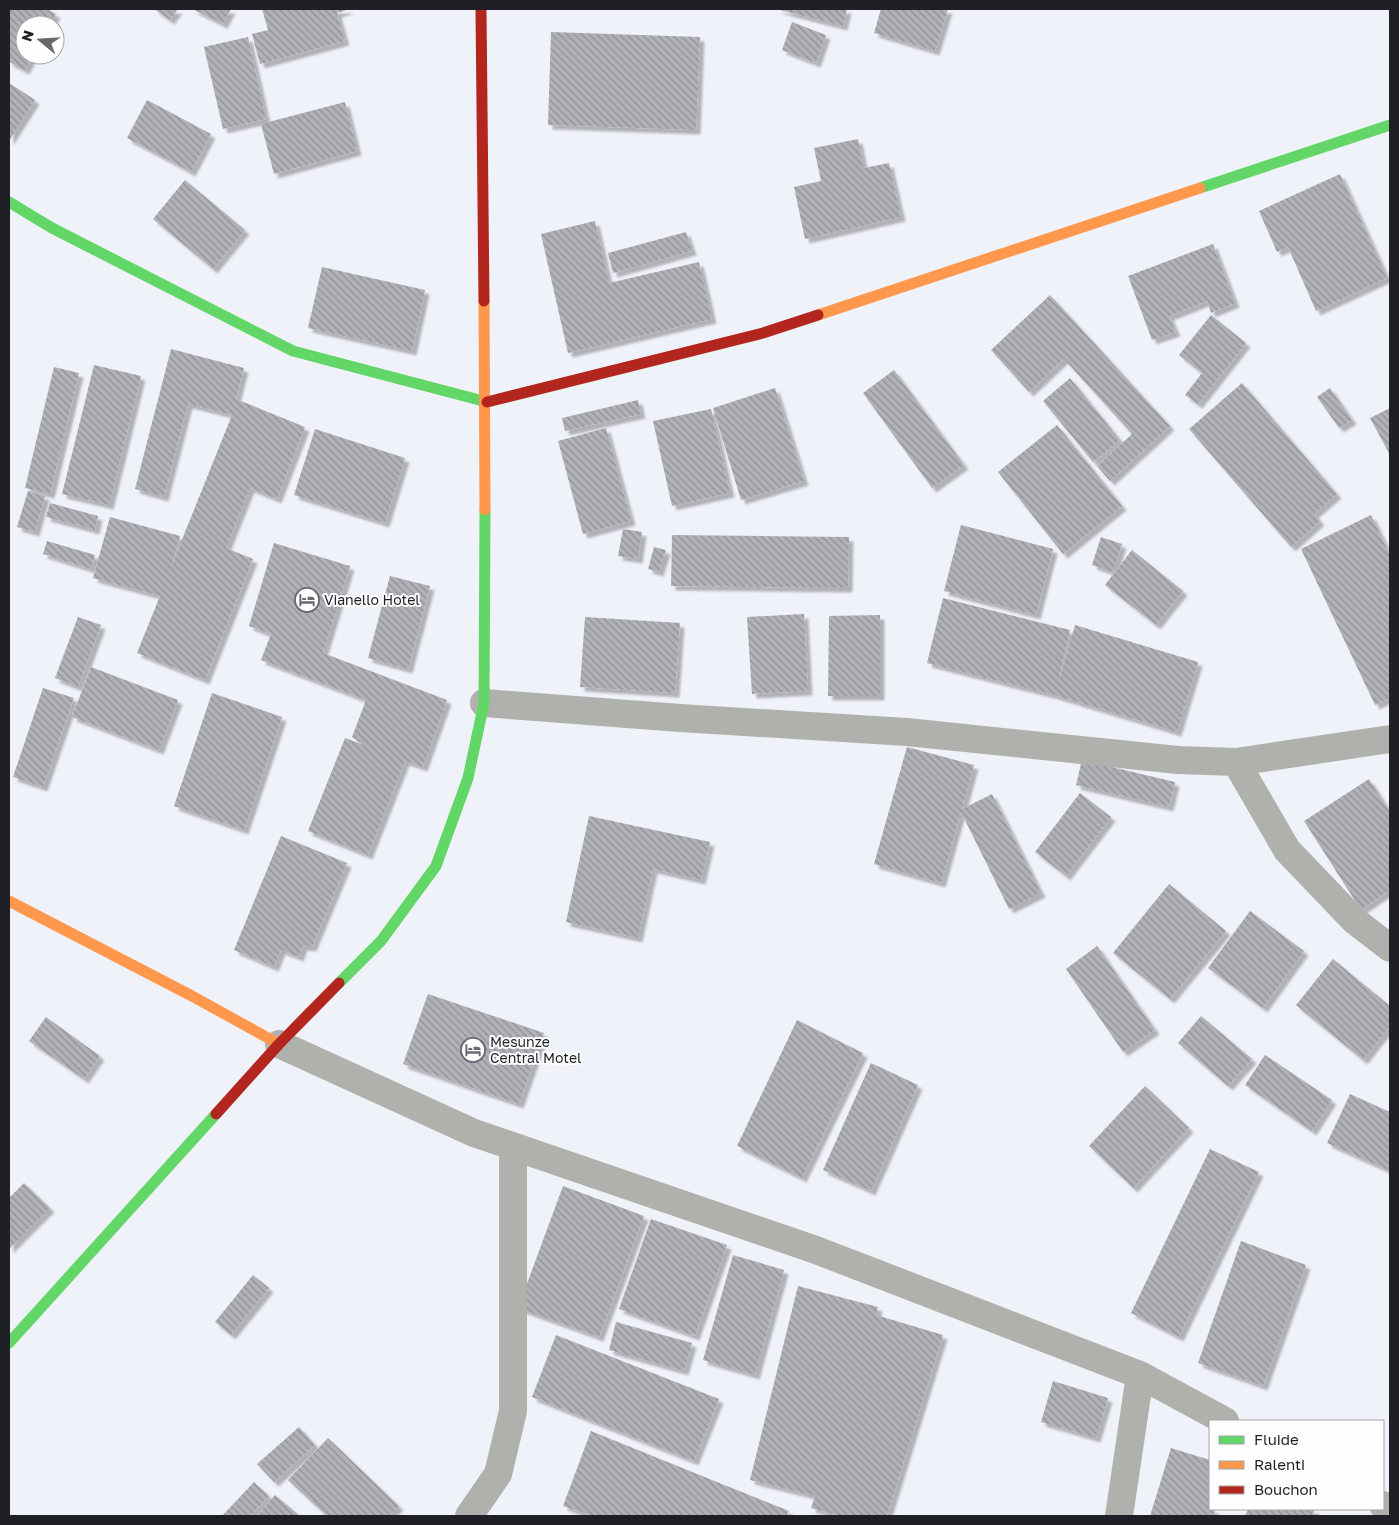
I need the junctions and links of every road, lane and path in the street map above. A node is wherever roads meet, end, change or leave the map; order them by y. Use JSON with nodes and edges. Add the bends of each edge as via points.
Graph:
{"nodes":[{"id":1,"x":481,"y":9,"type":"edge"},
{"id":2,"x":1390,"y":125,"type":"edge"},
{"id":3,"x":9,"y":202,"type":"edge"},
{"id":4,"x":485,"y":402,"type":"junction"},
{"id":5,"x":484,"y":703,"type":"junction"},
{"id":6,"x":1390,"y":739,"type":"edge"},
{"id":7,"x":1236,"y":762,"type":"junction"},
{"id":8,"x":9,"y":901,"type":"edge"},
{"id":9,"x":1390,"y":948,"type":"edge"},
{"id":10,"x":280,"y":1044,"type":"junction"},
{"id":11,"x":513,"y":1147,"type":"junction"},
{"id":12,"x":9,"y":1343,"type":"edge"},
{"id":13,"x":1140,"y":1375,"type":"junction"},
{"id":14,"x":1223,"y":1420,"type":"edge"},
{"id":15,"x":469,"y":1516,"type":"edge"},
{"id":16,"x":1119,"y":1516,"type":"edge"}],
"edges":[{"from":1,"to":4,"type":"street"},
{"from":2,"to":4,"type":"street","via":[[763,333]]},
{"from":3,"to":4,"type":"street","via":[[52,228],[293,351]]},
{"from":4,"to":5,"type":"street"},
{"from":5,"to":7,"type":"street","via":[[907,732],[1178,760]]},
{"from":5,"to":10,"type":"street","via":[[468,778],[436,866],[381,942]]},
{"from":6,"to":7,"type":"street"},
{"from":7,"to":9,"type":"street","via":[[1288,850],[1355,921]]},
{"from":8,"to":10,"type":"street"},
{"from":10,"to":11,"type":"street","via":[[474,1133]]},
{"from":10,"to":12,"type":"street"},
{"from":11,"to":13,"type":"street","via":[[816,1250]]},
{"from":11,"to":15,"type":"street","via":[[513,1411],[498,1474]]},
{"from":13,"to":14,"type":"street"},
{"from":13,"to":16,"type":"street"}]}
